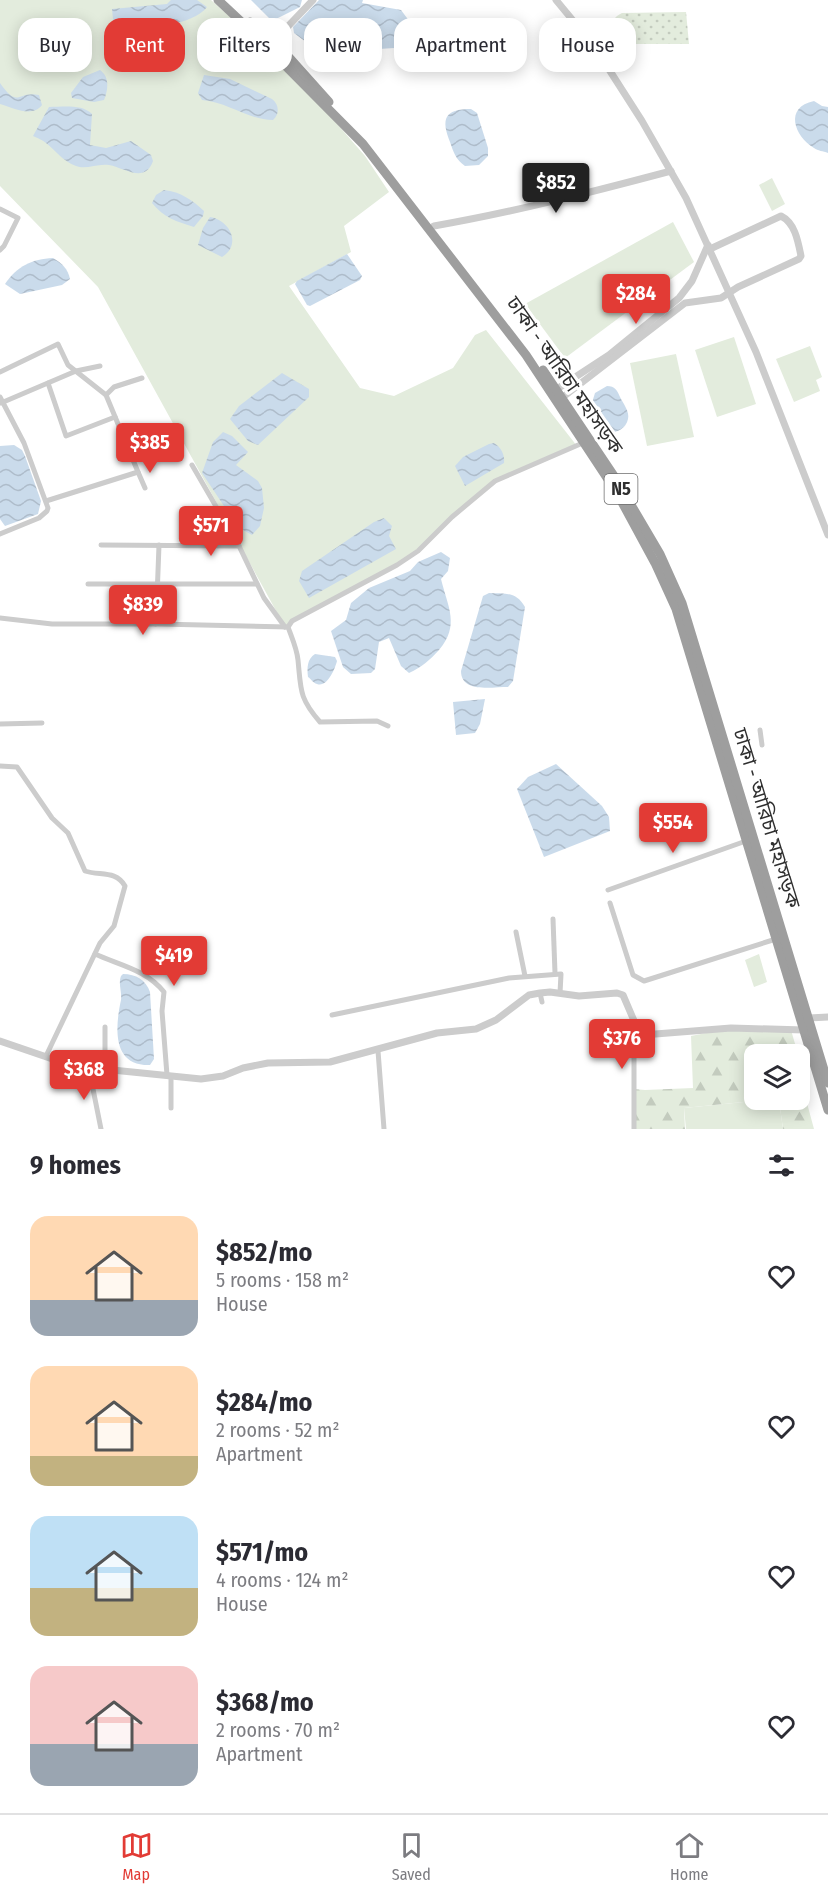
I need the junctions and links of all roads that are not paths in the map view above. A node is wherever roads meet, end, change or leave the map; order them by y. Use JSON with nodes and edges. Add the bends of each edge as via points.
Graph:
{"nodes":[{"id":1,"x":218,"y":0,"type":"edge"},
{"id":2,"x":226,"y":0,"type":"edge"},
{"id":3,"x":313,"y":0,"type":"edge"},
{"id":4,"x":556,"y":0,"type":"edge"},
{"id":5,"x":239,"y":18,"type":"edge"},
{"id":6,"x":244,"y":18,"type":"edge"},
{"id":7,"x":292,"y":22,"type":"edge"},
{"id":8,"x":292,"y":61,"type":"edge"},
{"id":9,"x":292,"y":68,"type":"edge"},
{"id":10,"x":671,"y":171,"type":"junction"},
{"id":11,"x":0,"y":209,"type":"edge"},
{"id":12,"x":434,"y":226,"type":"junction"},
{"id":13,"x":709,"y":247,"type":"junction"},
{"id":14,"x":0,"y":250,"type":"edge"},
{"id":15,"x":730,"y":294,"type":"junction"},
{"id":16,"x":100,"y":366,"type":"dead end"},
{"id":17,"x":76,"y":371,"type":"junction"},
{"id":18,"x":0,"y":372,"type":"edge"},
{"id":19,"x":142,"y":378,"type":"dead end"},
{"id":20,"x":48,"y":383,"type":"junction"},
{"id":21,"x":560,"y":393,"type":"junction"},
{"id":22,"x":106,"y":396,"type":"junction"},
{"id":23,"x":1,"y":401,"type":"edge"},
{"id":24,"x":115,"y":417,"type":"junction"},
{"id":25,"x":585,"y":442,"type":"junction"},
{"id":26,"x":192,"y":465,"type":"dead end"},
{"id":27,"x":138,"y":472,"type":"junction"},
{"id":28,"x":145,"y":488,"type":"dead end"},
{"id":29,"x":46,"y":501,"type":"junction"},
{"id":30,"x":0,"y":534,"type":"edge"},
{"id":31,"x":828,"y":535,"type":"edge"},
{"id":32,"x":101,"y":545,"type":"dead end"},
{"id":33,"x":159,"y":545,"type":"junction"},
{"id":34,"x":239,"y":546,"type":"junction"},
{"id":35,"x":88,"y":584,"type":"dead end"},
{"id":36,"x":158,"y":584,"type":"junction"},
{"id":37,"x":257,"y":584,"type":"junction"},
{"id":38,"x":0,"y":618,"type":"edge"},
{"id":39,"x":156,"y":624,"type":"junction"},
{"id":40,"x":286,"y":627,"type":"junction"},
{"id":41,"x":42,"y":723,"type":"dead end"},
{"id":42,"x":0,"y":724,"type":"edge"},
{"id":43,"x":388,"y":726,"type":"dead end"},
{"id":44,"x":760,"y":730,"type":"dead end"},
{"id":45,"x":762,"y":744,"type":"dead end"},
{"id":46,"x":0,"y":766,"type":"edge"},
{"id":47,"x":746,"y":841,"type":"junction"},
{"id":48,"x":608,"y":890,"type":"dead end"},
{"id":49,"x":610,"y":903,"type":"dead end"},
{"id":50,"x":553,"y":919,"type":"dead end"},
{"id":51,"x":516,"y":932,"type":"dead end"},
{"id":52,"x":776,"y":939,"type":"junction"},
{"id":53,"x":95,"y":954,"type":"junction"},
{"id":54,"x":555,"y":973,"type":"junction"},
{"id":55,"x":525,"y":976,"type":"junction"},
{"id":56,"x":540,"y":993,"type":"junction"},
{"id":57,"x":560,"y":993,"type":"junction"},
{"id":58,"x":542,"y":1002,"type":"dead end"},
{"id":59,"x":332,"y":1015,"type":"dead end"},
{"id":60,"x":828,"y":1017,"type":"edge"},
{"id":61,"x":809,"y":1018,"type":"junction"},
{"id":62,"x":105,"y":1027,"type":"dead end"},
{"id":63,"x":804,"y":1030,"type":"junction"},
{"id":64,"x":643,"y":1035,"type":"junction"},
{"id":65,"x":0,"y":1041,"type":"edge"},
{"id":66,"x":378,"y":1051,"type":"junction"},
{"id":67,"x":46,"y":1056,"type":"junction"},
{"id":68,"x":89,"y":1069,"type":"junction"},
{"id":69,"x":105,"y":1069,"type":"junction"},
{"id":70,"x":169,"y":1075,"type":"junction"},
{"id":71,"x":78,"y":1083,"type":"dead end"},
{"id":72,"x":828,"y":1083,"type":"edge"},
{"id":73,"x":171,"y":1108,"type":"dead end"},
{"id":74,"x":828,"y":1110,"type":"edge"},
{"id":75,"x":101,"y":1129,"type":"edge"},
{"id":76,"x":384,"y":1129,"type":"edge"},
{"id":77,"x":634,"y":1129,"type":"edge"}],
"edges":[{"from":1,"to":5,"type":"highway","number":"N5"},
{"from":2,"to":6,"type":"highway","name":"ঢাকা - আরিচা মহাসড়ক","number":"N5"},
{"from":3,"to":7,"type":"street"},
{"from":4,"to":10,"type":"street","via":[[594,46]]},
{"from":8,"to":12,"type":"highway","name":"ঢাকা - আরিচা মহাসড়ক","number":"N5","via":[[391,170]]},
{"from":9,"to":25,"type":"highway","number":"N5","via":[[363,144],[526,355]]},
{"from":10,"to":12,"type":"street","via":[[563,200]]},
{"from":10,"to":13,"type":"street"},
{"from":11,"to":14,"type":"street","via":[[18,218]]},
{"from":12,"to":21,"type":"highway","name":"ঢাকা - আরিচা মহাসড়ক","number":"N5"},
{"from":13,"to":15,"type":"street"},
{"from":13,"to":15,"type":"street","via":[[781,216],[797,236],[799,259]]},
{"from":13,"to":21,"type":"street","via":[[679,298]]},
{"from":15,"to":21,"type":"street","via":[[685,303]]},
{"from":15,"to":31,"type":"street"},
{"from":16,"to":17,"type":"street"},
{"from":17,"to":18,"type":"street","via":[[58,344]]},
{"from":17,"to":20,"type":"street"},
{"from":17,"to":22,"type":"street"},
{"from":19,"to":22,"type":"street","via":[[114,387]]},
{"from":20,"to":23,"type":"street"},
{"from":20,"to":24,"type":"street","via":[[66,436]]},
{"from":21,"to":61,"type":"highway","name":"ঢাকা - আরিচা মহাসড়ক","number":"N5","via":[[660,554],[682,603]]},
{"from":22,"to":24,"type":"street"},
{"from":23,"to":29,"type":"street","via":[[24,443]]},
{"from":24,"to":27,"type":"street"},
{"from":25,"to":40,"type":"street","via":[[495,481],[418,551]]},
{"from":25,"to":47,"type":"highway","name":"ঢাকা - আরিচা মহাসড়ক","number":"N5","via":[[617,493],[676,609]]},
{"from":26,"to":34,"type":"street"},
{"from":27,"to":28,"type":"street"},
{"from":27,"to":29,"type":"street"},
{"from":29,"to":30,"type":"street","via":[[44,515]]},
{"from":32,"to":33,"type":"street"},
{"from":33,"to":34,"type":"street"},
{"from":33,"to":36,"type":"street"},
{"from":34,"to":37,"type":"street"},
{"from":35,"to":36,"type":"street"},
{"from":36,"to":37,"type":"street"},
{"from":36,"to":39,"type":"street"},
{"from":37,"to":40,"type":"street"},
{"from":38,"to":39,"type":"street","via":[[52,624]]},
{"from":39,"to":40,"type":"street"},
{"from":40,"to":43,"type":"street","via":[[298,657],[299,687],[308,708],[320,722],[377,721]]},
{"from":41,"to":42,"type":"street"},
{"from":44,"to":45,"type":"street"},
{"from":46,"to":53,"type":"street","via":[[17,767],[52,818],[68,833],[85,871],[115,876],[125,886],[114,926]]},
{"from":47,"to":48,"type":"street"},
{"from":47,"to":52,"type":"highway","name":"ঢাকা - আরিচা মহাসড়ক","number":"N5"},
{"from":49,"to":52,"type":"street","via":[[633,975],[644,981]]},
{"from":50,"to":54,"type":"street"},
{"from":51,"to":55,"type":"street"},
{"from":52,"to":63,"type":"highway","name":"ঢাকা - আরিচা মহাসড়ক","number":"N5"},
{"from":53,"to":67,"type":"street"},
{"from":53,"to":70,"type":"street","via":[[128,966],[164,992],[162,1011]]},
{"from":54,"to":55,"type":"street"},
{"from":54,"to":57,"type":"street","via":[[561,975]]},
{"from":55,"to":59,"type":"street"},
{"from":56,"to":57,"type":"street"},
{"from":56,"to":58,"type":"street"},
{"from":56,"to":66,"type":"street","via":[[529,995],[496,1020],[476,1029],[437,1034]]},
{"from":57,"to":64,"type":"street","via":[[623,995]]},
{"from":60,"to":61,"type":"street"},
{"from":61,"to":72,"type":"highway","name":"ঢাকা - আরিচা মহাসড়ক","number":"N5"},
{"from":62,"to":69,"type":"street"},
{"from":63,"to":64,"type":"street","via":[[731,1028]]},
{"from":63,"to":74,"type":"highway","name":"ঢাকা - আরিচা মহাসড়ক","number":"N5"},
{"from":64,"to":77,"type":"street","via":[[634,1036]]},
{"from":65,"to":67,"type":"street"},
{"from":66,"to":70,"type":"street","via":[[330,1062],[268,1063],[201,1079]]},
{"from":66,"to":76,"type":"street"},
{"from":67,"to":68,"type":"street"},
{"from":68,"to":69,"type":"street"},
{"from":68,"to":71,"type":"street"},
{"from":68,"to":75,"type":"street"},
{"from":69,"to":70,"type":"street"},
{"from":70,"to":73,"type":"street"}]}
